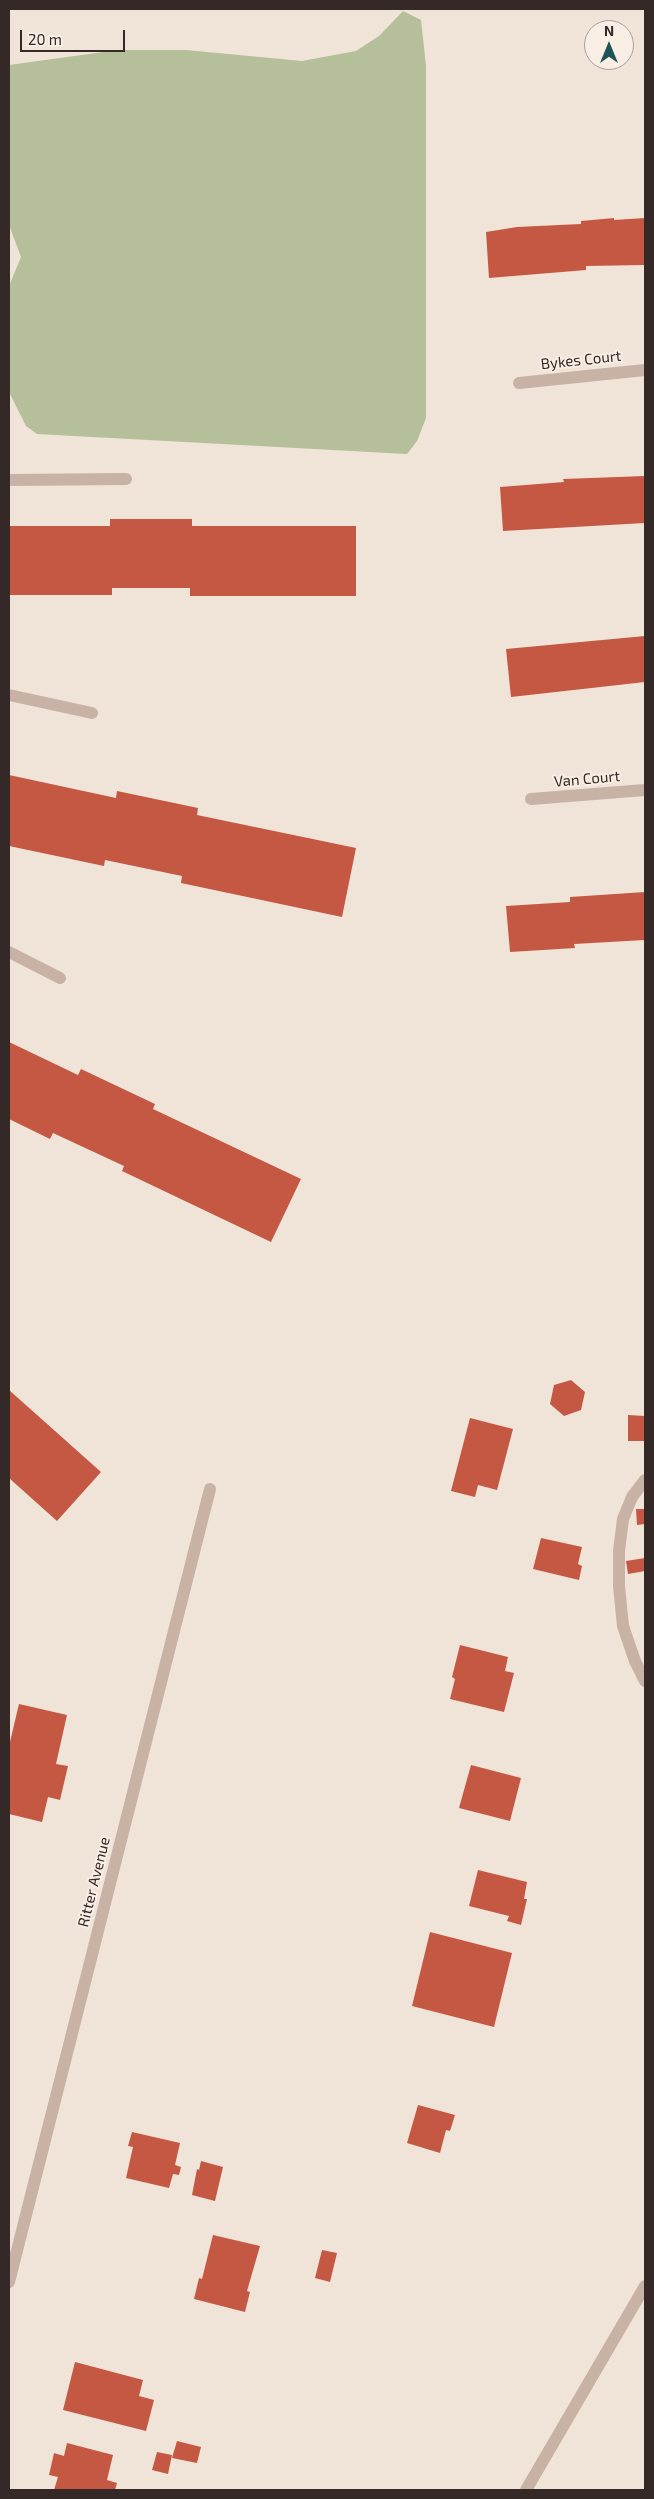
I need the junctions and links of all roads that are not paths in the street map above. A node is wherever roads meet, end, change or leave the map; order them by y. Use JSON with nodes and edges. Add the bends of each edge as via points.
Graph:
{"nodes":[{"id":1,"x":645,"y":370,"type":"edge"},
{"id":2,"x":519,"y":383,"type":"dead end"},
{"id":3,"x":126,"y":479,"type":"dead end"},
{"id":4,"x":9,"y":480,"type":"edge"},
{"id":5,"x":9,"y":695,"type":"edge"},
{"id":6,"x":92,"y":713,"type":"dead end"},
{"id":7,"x":645,"y":790,"type":"edge"},
{"id":8,"x":531,"y":800,"type":"dead end"},
{"id":9,"x":9,"y":952,"type":"edge"},
{"id":10,"x":60,"y":978,"type":"dead end"},
{"id":11,"x":645,"y":1480,"type":"edge"},
{"id":12,"x":210,"y":1489,"type":"dead end"},
{"id":13,"x":645,"y":1681,"type":"edge"},
{"id":14,"x":9,"y":2282,"type":"edge"},
{"id":15,"x":645,"y":2286,"type":"edge"},
{"id":16,"x":526,"y":2490,"type":"edge"}],
"edges":[{"from":1,"to":2,"type":"street","name":"Bykes Court"},
{"from":3,"to":4,"type":"street"},
{"from":5,"to":6,"type":"street"},
{"from":7,"to":8,"type":"street","name":"Van Court"},
{"from":9,"to":10,"type":"street"},
{"from":11,"to":13,"type":"street","via":[[632,1497],[623,1519],[619,1586],[623,1626]]},
{"from":12,"to":14,"type":"street","name":"Ritter Avenue"},
{"from":15,"to":16,"type":"street"}]}
